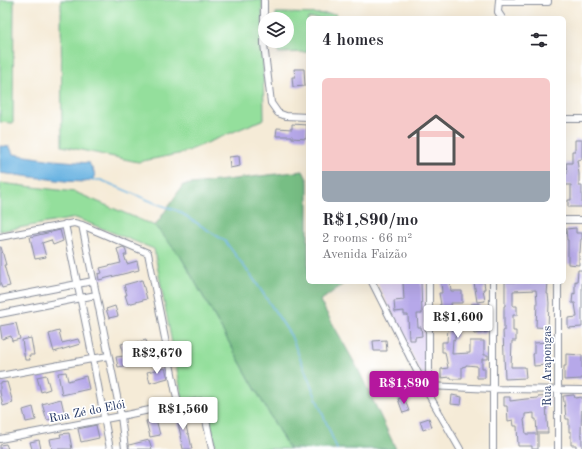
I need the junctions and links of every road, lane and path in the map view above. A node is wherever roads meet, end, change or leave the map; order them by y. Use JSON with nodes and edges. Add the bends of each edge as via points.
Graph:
{"nodes":[{"id":1,"x":264,"y":0,"type":"edge"},
{"id":2,"x":548,"y":0,"type":"edge"},
{"id":3,"x":499,"y":1,"type":"edge"},
{"id":4,"x":501,"y":16,"type":"edge"},
{"id":5,"x":306,"y":117,"type":"edge"},
{"id":6,"x":566,"y":119,"type":"edge"},
{"id":7,"x":582,"y":119,"type":"edge"},
{"id":8,"x":566,"y":220,"type":"edge"},
{"id":9,"x":582,"y":220,"type":"edge"},
{"id":10,"x":65,"y":224,"type":"junction"},
{"id":11,"x":82,"y":225,"type":"junction"},
{"id":12,"x":0,"y":237,"type":"edge"},
{"id":13,"x":93,"y":281,"type":"junction"},
{"id":14,"x":78,"y":284,"type":"junction"},
{"id":15,"x":373,"y":284,"type":"edge"},
{"id":16,"x":429,"y":284,"type":"edge"},
{"id":17,"x":493,"y":284,"type":"edge"},
{"id":18,"x":558,"y":284,"type":"edge"},
{"id":19,"x":96,"y":295,"type":"junction"},
{"id":20,"x":80,"y":298,"type":"junction"},
{"id":21,"x":0,"y":299,"type":"edge"},
{"id":22,"x":0,"y":314,"type":"edge"},
{"id":23,"x":108,"y":356,"type":"junction"},
{"id":24,"x":93,"y":358,"type":"junction"},
{"id":25,"x":0,"y":376,"type":"edge"},
{"id":26,"x":429,"y":386,"type":"junction"},
{"id":27,"x":493,"y":389,"type":"junction"},
{"id":28,"x":558,"y":390,"type":"junction"},
{"id":29,"x":582,"y":390,"type":"edge"},
{"id":30,"x":429,"y":395,"type":"junction"},
{"id":31,"x":178,"y":404,"type":"junction"},
{"id":32,"x":120,"y":416,"type":"junction"},
{"id":33,"x":105,"y":419,"type":"junction"},
{"id":34,"x":0,"y":439,"type":"edge"},
{"id":35,"x":110,"y":449,"type":"edge"},
{"id":36,"x":125,"y":449,"type":"edge"},
{"id":37,"x":212,"y":449,"type":"edge"},
{"id":38,"x":460,"y":449,"type":"edge"},
{"id":39,"x":493,"y":449,"type":"edge"},
{"id":40,"x":558,"y":449,"type":"edge"}],
"edges":[{"from":1,"to":5,"type":"street","via":[[264,44],[271,102],[278,113]]},
{"from":2,"to":3,"type":"street"},
{"from":3,"to":4,"type":"street","via":[[498,12]]},
{"from":6,"to":7,"type":"street"},
{"from":8,"to":9,"type":"street"},
{"from":10,"to":11,"type":"street"},
{"from":10,"to":12,"type":"street"},
{"from":10,"to":14,"type":"street"},
{"from":11,"to":13,"type":"street"},
{"from":11,"to":31,"type":"street","via":[[148,253]]},
{"from":13,"to":14,"type":"street"},
{"from":13,"to":19,"type":"street"},
{"from":14,"to":20,"type":"street"},
{"from":14,"to":21,"type":"street"},
{"from":15,"to":30,"type":"street"},
{"from":16,"to":26,"type":"street"},
{"from":17,"to":27,"type":"street"},
{"from":18,"to":28,"type":"street","name":"Rua Arapongas"},
{"from":19,"to":20,"type":"street"},
{"from":19,"to":23,"type":"street"},
{"from":20,"to":22,"type":"street"},
{"from":20,"to":24,"type":"street"},
{"from":23,"to":24,"type":"street"},
{"from":23,"to":32,"type":"street"},
{"from":24,"to":25,"type":"street"},
{"from":24,"to":33,"type":"street"},
{"from":26,"to":27,"type":"street"},
{"from":26,"to":30,"type":"street"},
{"from":27,"to":28,"type":"street"},
{"from":27,"to":39,"type":"street"},
{"from":28,"to":29,"type":"street"},
{"from":28,"to":40,"type":"street","name":"Rua Arapongas"},
{"from":30,"to":38,"type":"street"},
{"from":31,"to":32,"type":"street","name":"Rua Zé do Elói"},
{"from":31,"to":37,"type":"street","name":"Rua Zé do Elói","via":[[202,401]]},
{"from":32,"to":33,"type":"street","name":"Rua Zé do Elói"},
{"from":32,"to":36,"type":"street"},
{"from":33,"to":34,"type":"street","name":"Rua Zé do Elói"},
{"from":33,"to":35,"type":"street"}]}
